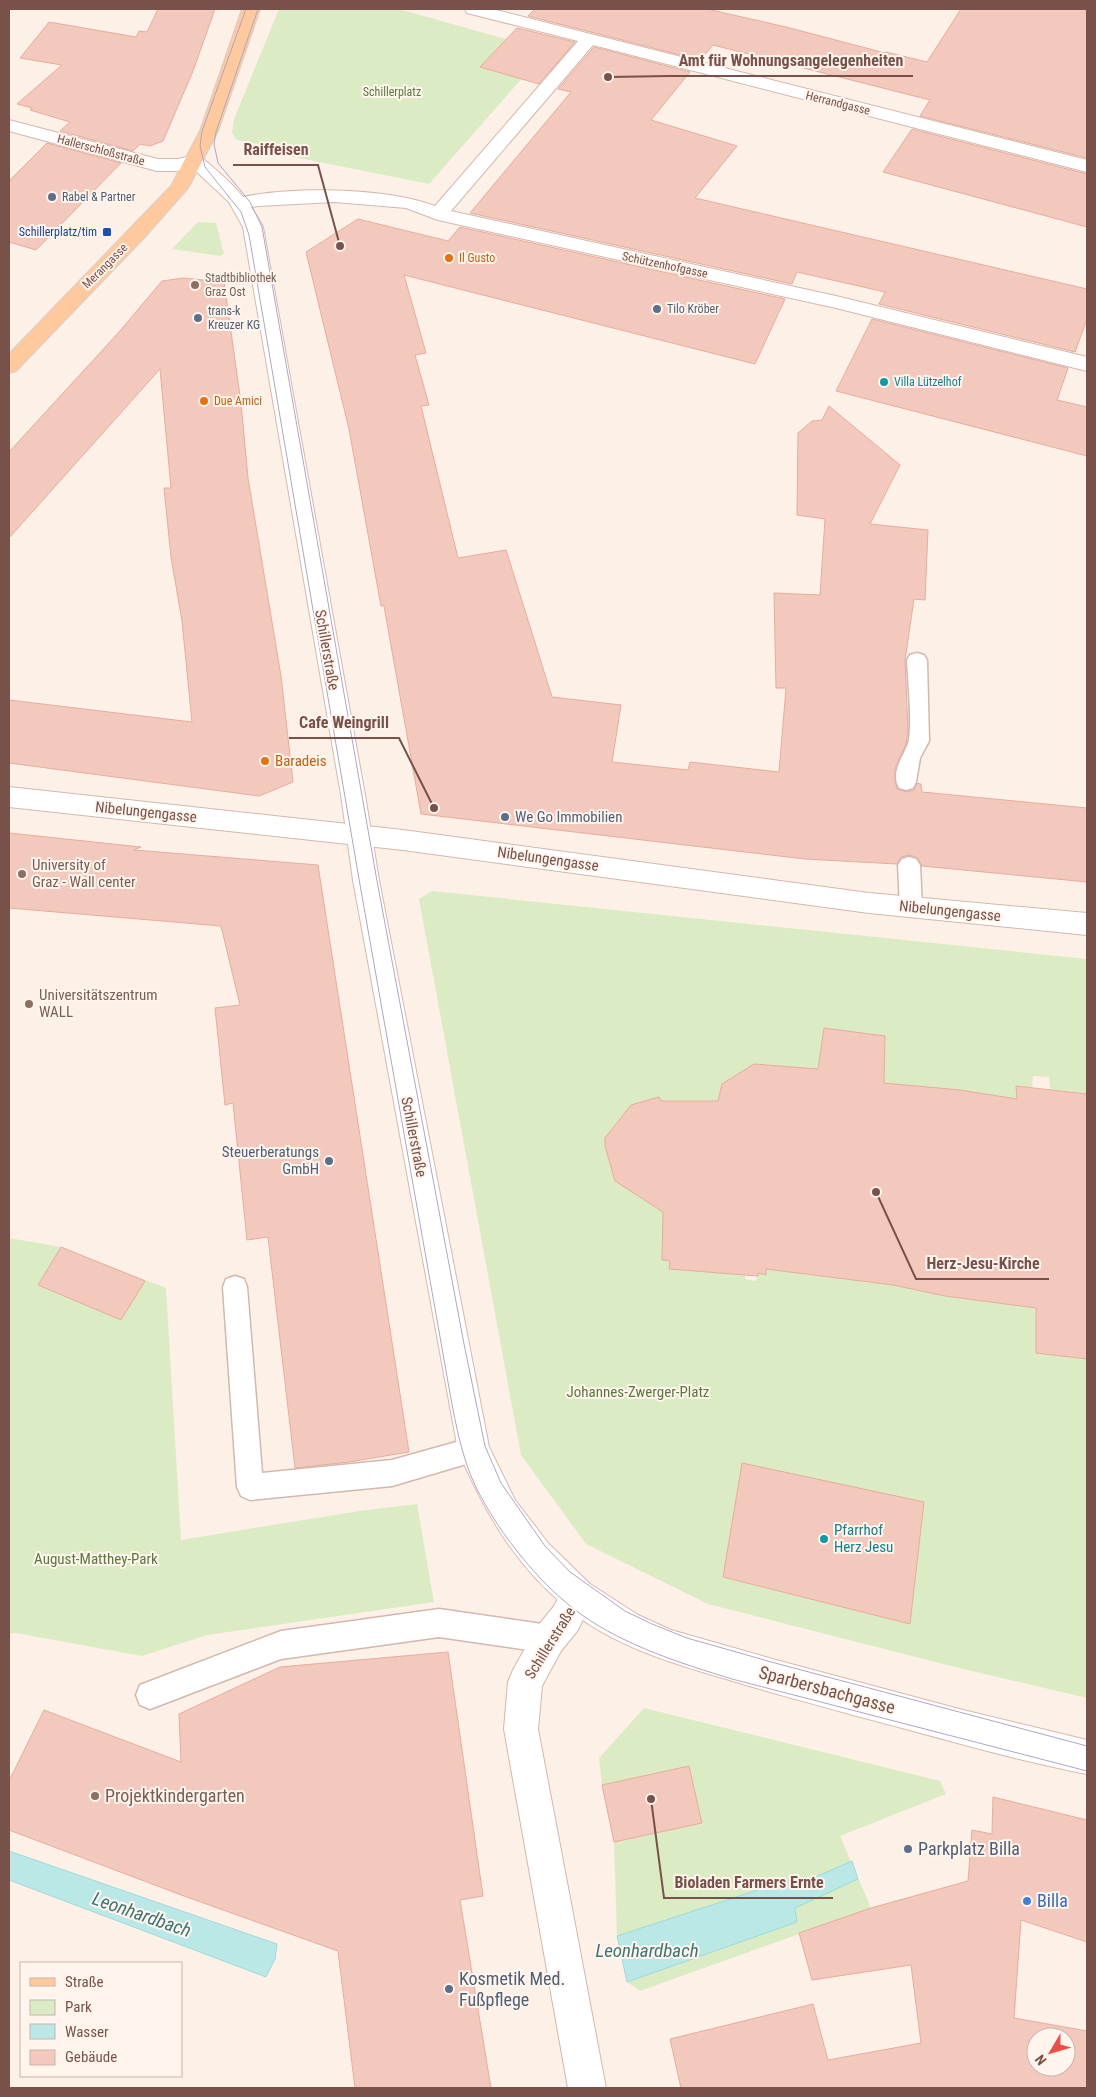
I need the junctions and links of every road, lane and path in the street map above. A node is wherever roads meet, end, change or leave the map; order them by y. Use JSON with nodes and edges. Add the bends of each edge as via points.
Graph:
{"nodes":[{"id":1,"x":251,"y":9,"type":"edge"},
{"id":2,"x":473,"y":9,"type":"edge"},
{"id":3,"x":588,"y":40,"type":"junction"},
{"id":4,"x":9,"y":125,"type":"edge"},
{"id":5,"x":194,"y":161,"type":"junction"},
{"id":6,"x":1087,"y":166,"type":"edge"},
{"id":7,"x":241,"y":203,"type":"junction"},
{"id":8,"x":438,"y":214,"type":"junction"},
{"id":9,"x":1087,"y":364,"type":"edge"},
{"id":10,"x":9,"y":366,"type":"edge"},
{"id":11,"x":917,"y":660,"type":"dead end"},
{"id":12,"x":906,"y":782,"type":"dead end"},
{"id":13,"x":9,"y":797,"type":"edge"},
{"id":14,"x":359,"y":835,"type":"junction"},
{"id":15,"x":909,"y":865,"type":"dead end"},
{"id":16,"x":911,"y":907,"type":"junction"},
{"id":17,"x":1087,"y":924,"type":"edge"},
{"id":18,"x":235,"y":1287,"type":"dead end"},
{"id":19,"x":474,"y":1450,"type":"junction"},
{"id":20,"x":578,"y":1596,"type":"junction"},
{"id":21,"x":549,"y":1639,"type":"junction"},
{"id":22,"x":150,"y":1694,"type":"dead end"},
{"id":23,"x":1087,"y":1757,"type":"edge"},
{"id":24,"x":587,"y":2088,"type":"edge"}],
"edges":[{"from":1,"to":5,"type":"main road","via":[[209,131]]},
{"from":2,"to":3,"type":"street"},
{"from":3,"to":6,"type":"street","name":"Herrandgasse"},
{"from":3,"to":8,"type":"street"},
{"from":4,"to":5,"type":"street","name":"Hallerschloßstraße","via":[[157,165]]},
{"from":5,"to":7,"type":"street","name":"Schillerstraße"},
{"from":5,"to":10,"type":"main road","name":"Merangasse","via":[[168,201]]},
{"from":7,"to":8,"type":"street","name":"Schützenhofgasse","via":[[335,196],[409,203]]},
{"from":7,"to":14,"type":"street","name":"Schillerstraße","via":[[255,236]]},
{"from":8,"to":9,"type":"street","name":"Schützenhofgasse","via":[[836,302]]},
{"from":11,"to":12,"type":"lane","via":[[919,741],[910,758]]},
{"from":13,"to":14,"type":"street","name":"Nibelungengasse"},
{"from":14,"to":16,"type":"street","name":"Nibelungengasse"},
{"from":14,"to":19,"type":"street","name":"Schillerstraße"},
{"from":15,"to":16,"type":"lane"},
{"from":16,"to":17,"type":"street","name":"Nibelungengasse"},
{"from":18,"to":19,"type":"lane","via":[[250,1487],[392,1474]]},
{"from":19,"to":20,"type":"street","name":"Schillerstraße","via":[[504,1511],[536,1555]]},
{"from":20,"to":21,"type":"street","name":"Schillerstraße"},
{"from":20,"to":23,"type":"street","name":"Sparbersbachgasse","via":[[626,1627],[670,1646],[963,1727]]},
{"from":21,"to":22,"type":"lane","via":[[430,1624],[280,1645]]},
{"from":21,"to":24,"type":"street","name":"Schillerstraße","via":[[524,1682],[521,1729]]}]}
